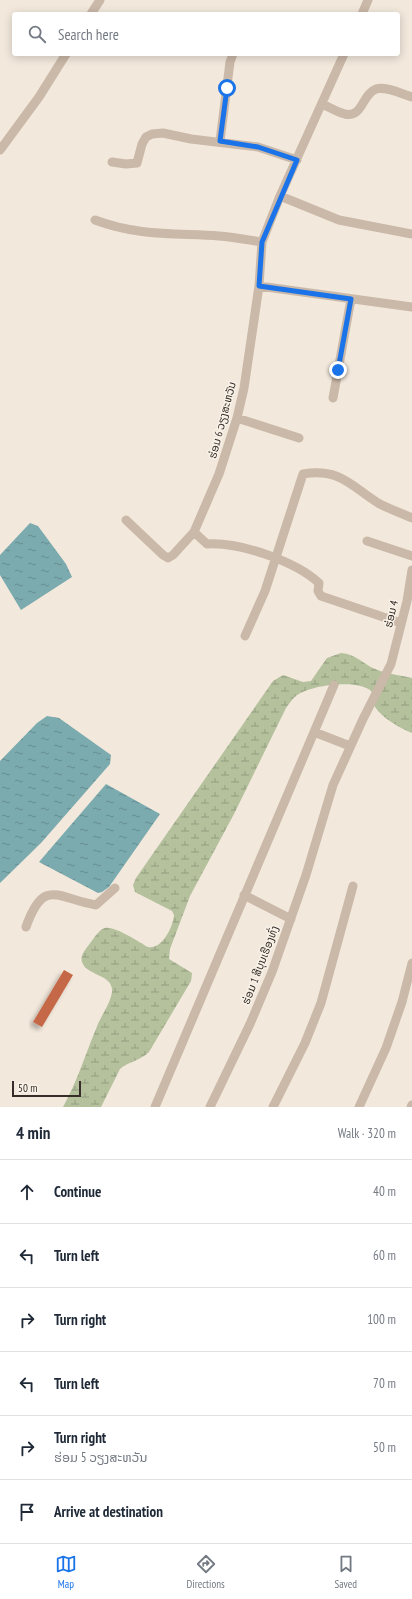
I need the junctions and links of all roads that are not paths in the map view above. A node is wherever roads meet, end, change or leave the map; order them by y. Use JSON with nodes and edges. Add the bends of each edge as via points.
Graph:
{"nodes":[{"id":1,"x":100,"y":0,"type":"edge"},
{"id":2,"x":368,"y":0,"type":"edge"},
{"id":3,"x":92,"y":12,"type":"edge"},
{"id":4,"x":363,"y":12,"type":"edge"},
{"id":5,"x":65,"y":56,"type":"edge"},
{"id":6,"x":232,"y":56,"type":"edge"},
{"id":7,"x":343,"y":56,"type":"edge"},
{"id":8,"x":412,"y":97,"type":"edge"},
{"id":9,"x":322,"y":104,"type":"junction"},
{"id":10,"x":220,"y":141,"type":"junction"},
{"id":11,"x":0,"y":150,"type":"edge"},
{"id":12,"x":297,"y":160,"type":"junction"},
{"id":13,"x":112,"y":162,"type":"dead end"},
{"id":14,"x":280,"y":196,"type":"junction"},
{"id":15,"x":95,"y":220,"type":"dead end"},
{"id":16,"x":412,"y":234,"type":"edge"},
{"id":17,"x":262,"y":242,"type":"junction"},
{"id":18,"x":259,"y":286,"type":"junction"},
{"id":19,"x":351,"y":299,"type":"junction"},
{"id":20,"x":412,"y":307,"type":"edge"},
{"id":21,"x":334,"y":398,"type":"dead end"},
{"id":22,"x":237,"y":418,"type":"junction"},
{"id":23,"x":299,"y":438,"type":"dead end"},
{"id":24,"x":412,"y":518,"type":"edge"},
{"id":25,"x":126,"y":520,"type":"dead end"},
{"id":26,"x":194,"y":532,"type":"junction"},
{"id":27,"x":367,"y":541,"type":"dead end"},
{"id":28,"x":412,"y":556,"type":"edge"},
{"id":29,"x":274,"y":558,"type":"junction"},
{"id":30,"x":412,"y":570,"type":"edge"},
{"id":31,"x":402,"y":623,"type":"junction"},
{"id":32,"x":245,"y":636,"type":"dead end"},
{"id":33,"x":334,"y":685,"type":"dead end"},
{"id":34,"x":314,"y":732,"type":"junction"},
{"id":35,"x":350,"y":746,"type":"junction"},
{"id":36,"x":353,"y":886,"type":"dead end"},
{"id":37,"x":115,"y":888,"type":"dead end"},
{"id":38,"x":244,"y":895,"type":"junction"},
{"id":39,"x":291,"y":919,"type":"junction"},
{"id":40,"x":26,"y":926,"type":"dead end"},
{"id":41,"x":412,"y":963,"type":"edge"},
{"id":42,"x":155,"y":1107,"type":"edge"},
{"id":43,"x":210,"y":1107,"type":"edge"},
{"id":44,"x":274,"y":1107,"type":"edge"},
{"id":45,"x":359,"y":1107,"type":"edge"}],
"edges":[{"from":1,"to":3,"type":"street"},
{"from":2,"to":4,"type":"street"},
{"from":5,"to":11,"type":"street","via":[[39,97]]},
{"from":6,"to":10,"type":"street"},
{"from":7,"to":9,"type":"street","name":"ຮ່ອມ 6 ວຽງສະຫວັນ"},
{"from":8,"to":9,"type":"street","via":[[377,89],[370,92],[358,112],[350,114],[344,114]]},
{"from":9,"to":12,"type":"street","name":"ຮ່ອມ 6 ວຽງສະຫວັນ"},
{"from":10,"to":12,"type":"street","via":[[258,147]]},
{"from":10,"to":13,"type":"street","via":[[191,139],[163,133],[152,134],[146,137],[142,144],[137,163]]},
{"from":12,"to":14,"type":"street","name":"ຮ່ອມ 6 ວຽງສະຫວັນ"},
{"from":14,"to":16,"type":"street","via":[[339,220]]},
{"from":14,"to":17,"type":"street","name":"ຮ່ອມ 6 ວຽງສະຫວັນ"},
{"from":15,"to":17,"type":"street","via":[[117,228],[142,232],[220,236]]},
{"from":17,"to":18,"type":"street","name":"ຮ່ອມ 6 ວຽງສະຫວັນ"},
{"from":18,"to":19,"type":"street"},
{"from":18,"to":22,"type":"street","name":"ຮ່ອມ 6 ວຽງສະຫວັນ"},
{"from":19,"to":20,"type":"street"},
{"from":19,"to":21,"type":"street"},
{"from":22,"to":23,"type":"street"},
{"from":22,"to":26,"type":"street","name":"ຮ່ອມ 6 ວຽງສະຫວັນ","via":[[219,474]]},
{"from":24,"to":29,"type":"street","via":[[378,503],[344,479],[303,474]]},
{"from":25,"to":26,"type":"street","name":"ຮ່ອມ 6 ວຽງສະຫວັນ","via":[[168,558]]},
{"from":26,"to":29,"type":"street","via":[[207,544],[240,546]]},
{"from":27,"to":28,"type":"street"},
{"from":29,"to":31,"type":"street","via":[[310,574],[319,583],[318,591],[321,596]]},
{"from":29,"to":32,"type":"street","via":[[265,591]]},
{"from":30,"to":31,"type":"street","name":"ຮ່ອມ 4"},
{"from":31,"to":35,"type":"street","name":"ຮ່ອມ 4","via":[[391,664]]},
{"from":33,"to":34,"type":"street"},
{"from":34,"to":35,"type":"street"},
{"from":34,"to":38,"type":"street"},
{"from":35,"to":39,"type":"street","name":"ຮ່ອມ 1 ສີບຸນເຮືອງທົ່ງ","via":[[333,785]]},
{"from":36,"to":44,"type":"street","via":[[321,1003]]},
{"from":37,"to":40,"type":"street","via":[[96,905],[60,894],[49,895],[33,908]]},
{"from":38,"to":39,"type":"street"},
{"from":38,"to":42,"type":"street"},
{"from":39,"to":43,"type":"street","name":"ຮ່ອມ 1 ສີບຸນເຮືອງທົ່ງ","via":[[253,1017]]},
{"from":41,"to":45,"type":"street","via":[[386,1048]]}]}
